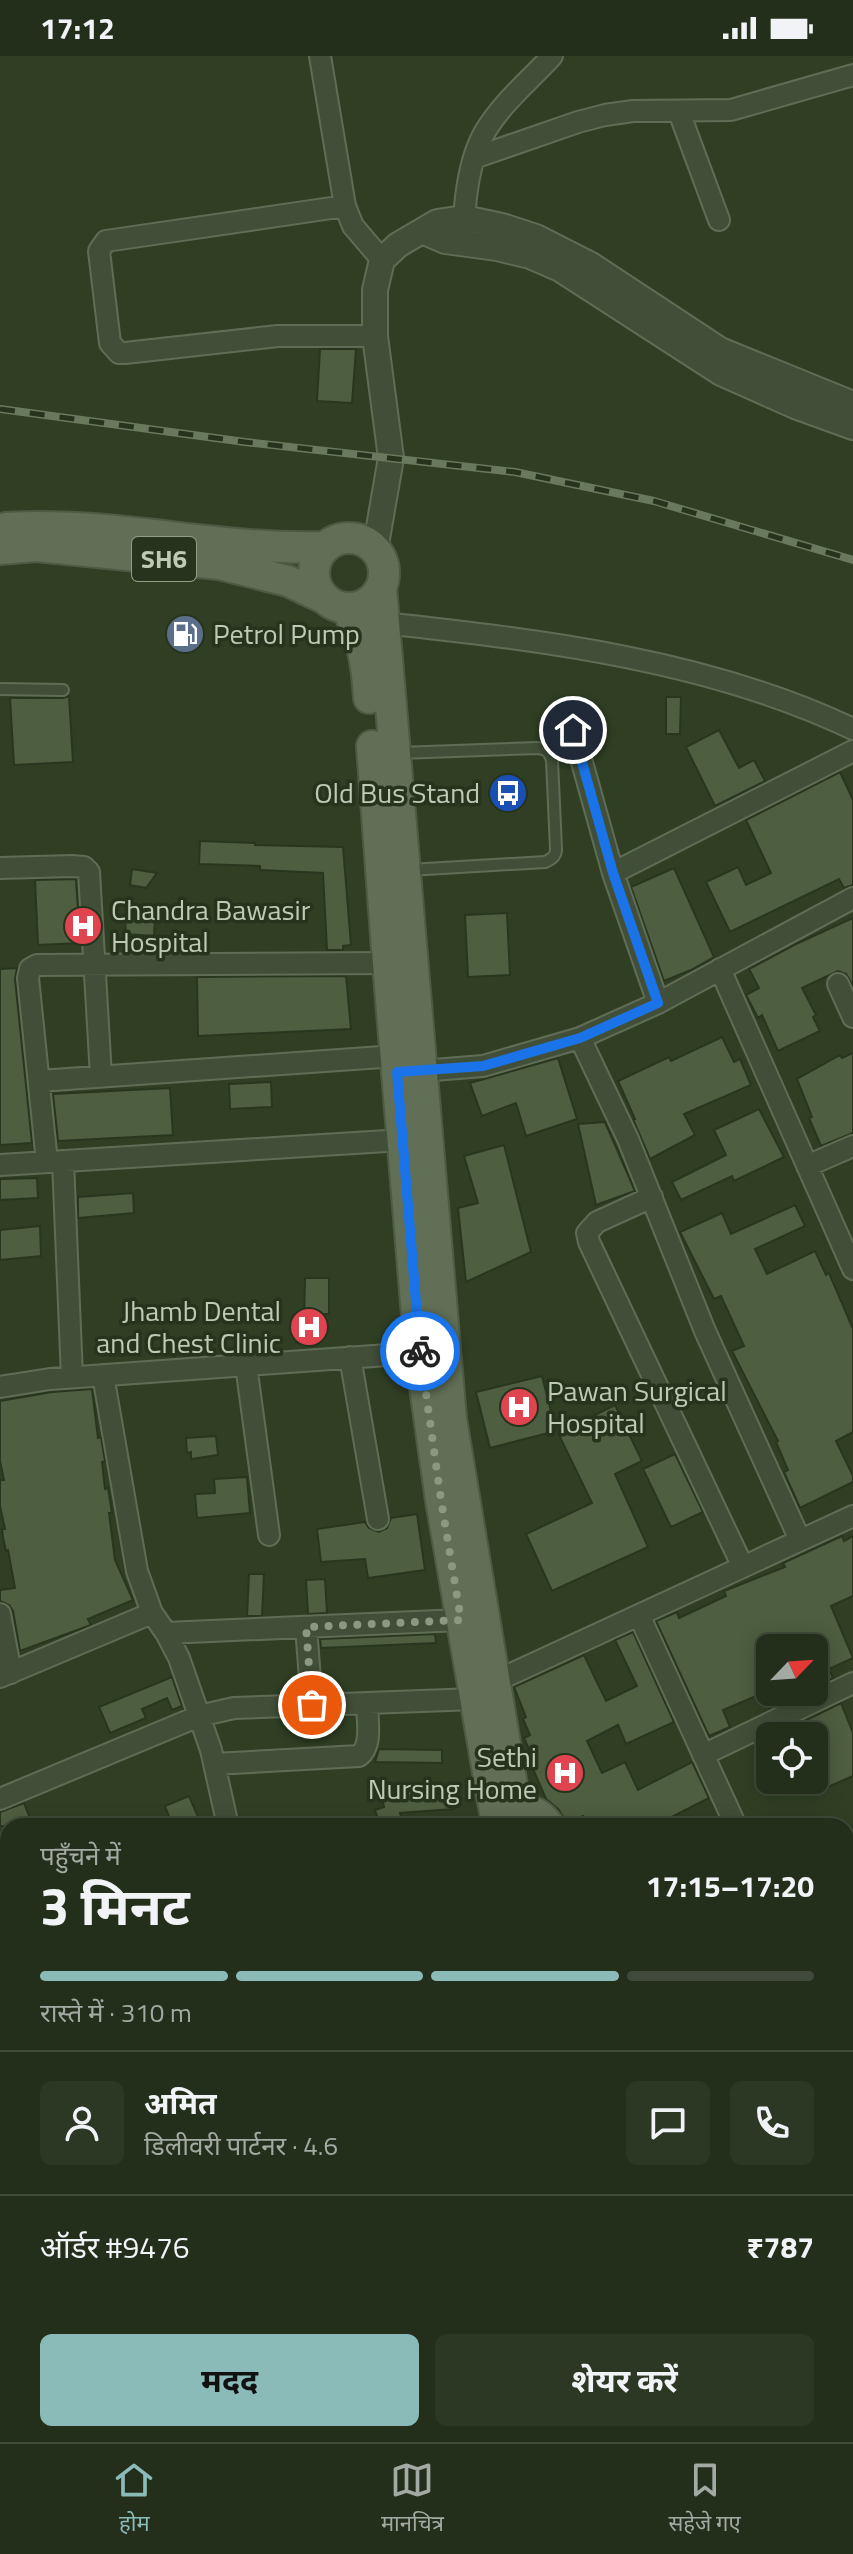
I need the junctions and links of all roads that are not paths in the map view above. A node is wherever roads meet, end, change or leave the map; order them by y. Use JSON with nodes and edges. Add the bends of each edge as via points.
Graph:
{"nodes":[{"id":1,"x":320,"y":56,"type":"edge"},
{"id":2,"x":552,"y":56,"type":"edge"},
{"id":3,"x":850,"y":56,"type":"edge"},
{"id":4,"x":853,"y":74,"type":"edge"},
{"id":5,"x":679,"y":112,"type":"junction"},
{"id":6,"x":474,"y":158,"type":"junction"},
{"id":7,"x":345,"y":206,"type":"junction"},
{"id":8,"x":464,"y":218,"type":"junction"},
{"id":9,"x":719,"y":220,"type":"dead end"},
{"id":10,"x":422,"y":231,"type":"junction"},
{"id":11,"x":463,"y":243,"type":"junction"},
{"id":12,"x":382,"y":260,"type":"junction"},
{"id":13,"x":375,"y":336,"type":"junction"},
{"id":14,"x":853,"y":404,"type":"edge"},
{"id":15,"x":853,"y":427,"type":"edge"},
{"id":16,"x":0,"y":528,"type":"edge"},
{"id":17,"x":325,"y":547,"type":"junction"},
{"id":18,"x":0,"y":549,"type":"edge"},
{"id":19,"x":375,"y":550,"type":"junction"},
{"id":20,"x":381,"y":588,"type":"junction"},
{"id":21,"x":335,"y":603,"type":"junction"},
{"id":22,"x":383,"y":623,"type":"junction"},
{"id":23,"x":0,"y":689,"type":"edge"},
{"id":24,"x":63,"y":690,"type":"dead end"},
{"id":25,"x":853,"y":729,"type":"edge"},
{"id":26,"x":573,"y":730,"type":"dead end"},
{"id":27,"x":853,"y":751,"type":"edge"},
{"id":28,"x":393,"y":754,"type":"junction"},
{"id":29,"x":0,"y":868,"type":"edge"},
{"id":30,"x":392,"y":871,"type":"junction"},
{"id":31,"x":613,"y":873,"type":"junction"},
{"id":32,"x":853,"y":898,"type":"edge"},
{"id":33,"x":388,"y":963,"type":"junction"},
{"id":34,"x":94,"y":964,"type":"junction"},
{"id":35,"x":720,"y":969,"type":"junction"},
{"id":36,"x":838,"y":984,"type":"dead end"},
{"id":37,"x":658,"y":1003,"type":"junction"},
{"id":38,"x":853,"y":1017,"type":"edge"},
{"id":39,"x":580,"y":1038,"type":"junction"},
{"id":40,"x":405,"y":1067,"type":"junction"},
{"id":41,"x":101,"y":1076,"type":"junction"},
{"id":42,"x":39,"y":1081,"type":"junction"},
{"id":43,"x":403,"y":1140,"type":"junction"},
{"id":44,"x":853,"y":1146,"type":"edge"},
{"id":45,"x":55,"y":1162,"type":"junction"},
{"id":46,"x":0,"y":1165,"type":"edge"},
{"id":47,"x":807,"y":1166,"type":"junction"},
{"id":48,"x":652,"y":1197,"type":"junction"},
{"id":49,"x":853,"y":1269,"type":"edge"},
{"id":50,"x":432,"y":1352,"type":"junction"},
{"id":51,"x":350,"y":1357,"type":"junction"},
{"id":52,"x":246,"y":1365,"type":"junction"},
{"id":53,"x":103,"y":1375,"type":"junction"},
{"id":54,"x":72,"y":1377,"type":"junction"},
{"id":55,"x":0,"y":1387,"type":"edge"},
{"id":56,"x":853,"y":1516,"type":"edge"},
{"id":57,"x":378,"y":1519,"type":"dead end"},
{"id":58,"x":269,"y":1535,"type":"dead end"},
{"id":59,"x":800,"y":1540,"type":"junction"},
{"id":60,"x":743,"y":1567,"type":"junction"},
{"id":61,"x":152,"y":1613,"type":"junction"},
{"id":62,"x":0,"y":1614,"type":"edge"},
{"id":63,"x":639,"y":1615,"type":"junction"},
{"id":64,"x":461,"y":1620,"type":"junction"},
{"id":65,"x":306,"y":1627,"type":"junction"},
{"id":66,"x":166,"y":1633,"type":"junction"},
{"id":67,"x":5,"y":1675,"type":"edge"},
{"id":68,"x":853,"y":1685,"type":"edge"},
{"id":69,"x":484,"y":1690,"type":"junction"},
{"id":70,"x":367,"y":1703,"type":"junction"},
{"id":71,"x":312,"y":1705,"type":"junction"},
{"id":72,"x":199,"y":1716,"type":"junction"},
{"id":73,"x":703,"y":1755,"type":"junction"},
{"id":74,"x":214,"y":1764,"type":"junction"},
{"id":75,"x":0,"y":1799,"type":"edge"},
{"id":76,"x":226,"y":1818,"type":"edge"},
{"id":77,"x":503,"y":1818,"type":"edge"},
{"id":78,"x":508,"y":1818,"type":"edge"},
{"id":79,"x":542,"y":1818,"type":"edge"},
{"id":80,"x":732,"y":1818,"type":"edge"}],
"edges":[{"from":1,"to":7,"type":"street"},
{"from":2,"to":6,"type":"street","via":[[495,117]]},
{"from":3,"to":4,"type":"street"},
{"from":4,"to":5,"type":"street","via":[[731,110]]},
{"from":5,"to":6,"type":"street","via":[[605,115]]},
{"from":5,"to":9,"type":"street"},
{"from":6,"to":8,"type":"street"},
{"from":7,"to":12,"type":"street","via":[[353,226]]},
{"from":7,"to":13,"type":"street","via":[[106,241],[99,251],[110,343],[125,353],[278,336]]},
{"from":8,"to":10,"type":"street","via":[[437,222]]},
{"from":8,"to":11,"type":"street"},
{"from":8,"to":14,"type":"street","via":[[536,237],[572,254],[720,350]]},
{"from":10,"to":11,"type":"street"},
{"from":10,"to":12,"type":"street"},
{"from":11,"to":15,"type":"street","via":[[530,256],[560,269],[721,373]]},
{"from":12,"to":13,"type":"street","via":[[375,290]]},
{"from":13,"to":19,"type":"street","via":[[391,458]]},
{"from":16,"to":17,"type":"main road","number":"SH6","via":[[44,526]]},
{"from":17,"to":19,"type":"main road","number":"SH6","via":[[351,538]]},
{"from":17,"to":21,"type":"main road","via":[[317,558],[315,583]]},
{"from":18,"to":21,"type":"main road","number":"SH6","via":[[36,546],[219,564],[288,581]]},
{"from":19,"to":20,"type":"main road","via":[[382,562]]},
{"from":20,"to":21,"type":"main road","via":[[360,607]]},
{"from":20,"to":22,"type":"main road"},
{"from":21,"to":30,"type":"main road","via":[[359,632]]},
{"from":22,"to":25,"type":"street","via":[[528,639],[696,673],[771,695]]},
{"from":22,"to":28,"type":"main road"},
{"from":23,"to":24,"type":"lane"},
{"from":26,"to":31,"type":"street"},
{"from":27,"to":31,"type":"street"},
{"from":28,"to":30,"type":"main road"},
{"from":28,"to":30,"type":"lane","via":[[537,748],[549,752],[556,854],[545,862]]},
{"from":29,"to":34,"type":"street","via":[[72,866],[89,872]]},
{"from":30,"to":33,"type":"main road"},
{"from":30,"to":40,"type":"main road"},
{"from":31,"to":37,"type":"street"},
{"from":32,"to":35,"type":"street"},
{"from":33,"to":34,"type":"street"},
{"from":33,"to":40,"type":"main road"},
{"from":34,"to":41,"type":"street"},
{"from":34,"to":42,"type":"street","via":[[45,963],[30,969]]},
{"from":35,"to":37,"type":"street"},
{"from":35,"to":47,"type":"street"},
{"from":36,"to":38,"type":"street"},
{"from":37,"to":39,"type":"street"},
{"from":39,"to":40,"type":"street","via":[[483,1066]]},
{"from":39,"to":48,"type":"street"},
{"from":40,"to":41,"type":"street"},
{"from":40,"to":43,"type":"main road"},
{"from":40,"to":50,"type":"main road"},
{"from":41,"to":42,"type":"street"},
{"from":42,"to":45,"type":"street"},
{"from":43,"to":45,"type":"street"},
{"from":43,"to":50,"type":"main road"},
{"from":44,"to":47,"type":"street"},
{"from":45,"to":46,"type":"street"},
{"from":45,"to":54,"type":"street"},
{"from":47,"to":49,"type":"street"},
{"from":48,"to":59,"type":"street","via":[[705,1331]]},
{"from":48,"to":60,"type":"street","via":[[597,1222],[587,1233],[589,1242]]},
{"from":50,"to":51,"type":"street"},
{"from":50,"to":64,"type":"main road","via":[[441,1500]]},
{"from":50,"to":69,"type":"main road","via":[[451,1419]]},
{"from":51,"to":52,"type":"street"},
{"from":51,"to":57,"type":"street"},
{"from":52,"to":53,"type":"street"},
{"from":52,"to":58,"type":"street"},
{"from":53,"to":54,"type":"street"},
{"from":53,"to":61,"type":"street","via":[[137,1571]]},
{"from":54,"to":55,"type":"street"},
{"from":56,"to":59,"type":"street"},
{"from":59,"to":60,"type":"street"},
{"from":60,"to":63,"type":"street"},
{"from":61,"to":66,"type":"street"},
{"from":61,"to":67,"type":"street"},
{"from":62,"to":67,"type":"street"},
{"from":63,"to":69,"type":"street"},
{"from":63,"to":73,"type":"street"},
{"from":64,"to":65,"type":"street"},
{"from":64,"to":69,"type":"main road"},
{"from":65,"to":66,"type":"street"},
{"from":65,"to":71,"type":"street"},
{"from":66,"to":72,"type":"street"},
{"from":68,"to":73,"type":"street"},
{"from":69,"to":70,"type":"street"},
{"from":69,"to":77,"type":"main road"},
{"from":70,"to":71,"type":"street"},
{"from":70,"to":74,"type":"street","via":[[367,1744],[359,1756]]},
{"from":71,"to":72,"type":"street","via":[[234,1708]]},
{"from":72,"to":74,"type":"street"},
{"from":72,"to":75,"type":"street"},
{"from":73,"to":80,"type":"street"},
{"from":74,"to":76,"type":"street"},
{"from":78,"to":79,"type":"main road","via":[[526,1810]]}]}
